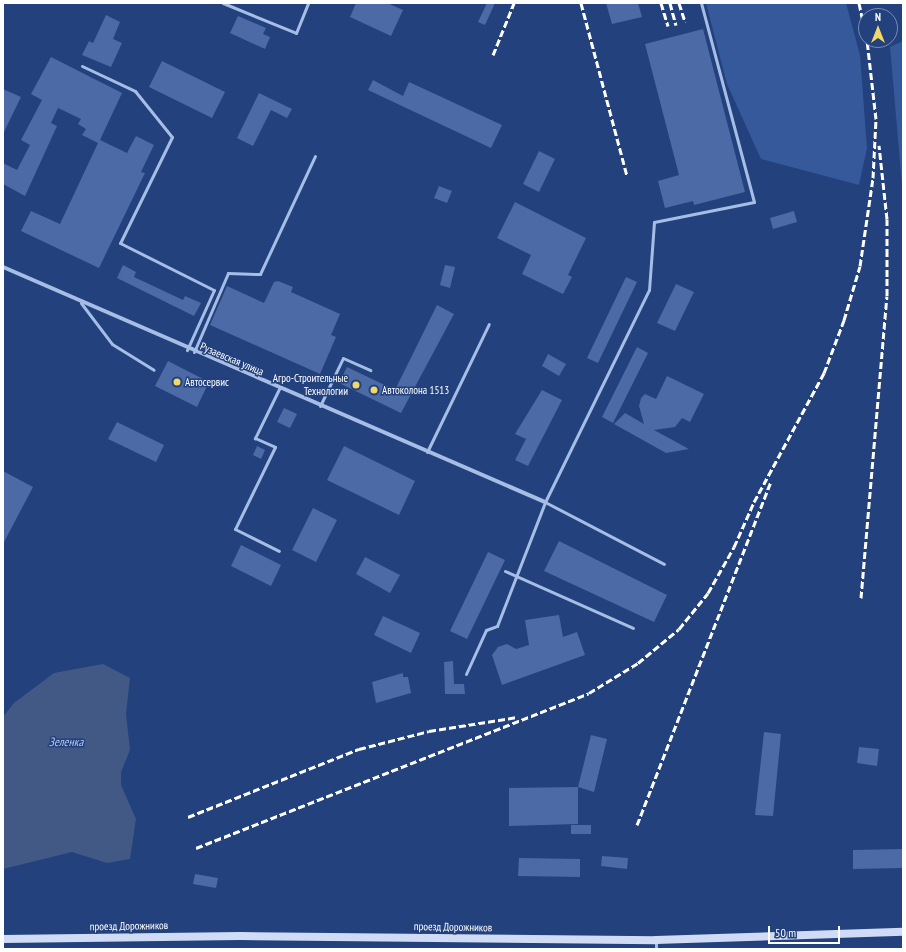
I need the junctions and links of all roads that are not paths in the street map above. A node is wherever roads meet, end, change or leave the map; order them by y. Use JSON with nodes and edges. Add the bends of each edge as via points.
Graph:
{"nodes":[{"id":1,"x":223,"y":3,"type":"edge"},
{"id":2,"x":308,"y":3,"type":"edge"},
{"id":3,"x":701,"y":3,"type":"edge"},
{"id":4,"x":82,"y":66,"type":"dead end"},
{"id":5,"x":315,"y":156,"type":"dead end"},
{"id":6,"x":3,"y":267,"type":"edge"},
{"id":7,"x":81,"y":303,"type":"junction"},
{"id":8,"x":489,"y":324,"type":"dead end"},
{"id":9,"x":187,"y":350,"type":"junction"},
{"id":10,"x":194,"y":352,"type":"junction"},
{"id":11,"x":154,"y":370,"type":"dead end"},
{"id":12,"x":370,"y":370,"type":"dead end"},
{"id":13,"x":279,"y":389,"type":"junction"},
{"id":14,"x":320,"y":406,"type":"junction"},
{"id":15,"x":427,"y":452,"type":"junction"},
{"id":16,"x":545,"y":502,"type":"junction"},
{"id":17,"x":279,"y":551,"type":"dead end"},
{"id":18,"x":664,"y":564,"type":"dead end"},
{"id":19,"x":505,"y":572,"type":"dead end"},
{"id":20,"x":516,"y":576,"type":"junction"},
{"id":21,"x":633,"y":628,"type":"dead end"},
{"id":22,"x":466,"y":674,"type":"dead end"},
{"id":23,"x":903,"y":932,"type":"edge"},
{"id":24,"x":3,"y":939,"type":"edge"},
{"id":25,"x":656,"y":945,"type":"edge"}],
"edges":[{"from":1,"to":2,"type":"lane","via":[[296,33]]},
{"from":3,"to":16,"type":"lane","via":[[754,202],[654,222],[648,290]]},
{"from":4,"to":9,"type":"lane","via":[[135,91],[172,137],[120,243],[214,290]]},
{"from":5,"to":10,"type":"lane","via":[[260,274],[228,273]]},
{"from":6,"to":7,"type":"street","name":"Рузаевская улица"},
{"from":7,"to":9,"type":"street","name":"Рузаевская улица"},
{"from":7,"to":11,"type":"lane","via":[[112,344]]},
{"from":8,"to":15,"type":"lane"},
{"from":9,"to":10,"type":"street","name":"Рузаевская улица"},
{"from":10,"to":13,"type":"street","name":"Рузаевская улица"},
{"from":12,"to":14,"type":"lane","via":[[343,358]]},
{"from":13,"to":14,"type":"street","name":"Рузаевская улица"},
{"from":13,"to":17,"type":"lane","via":[[255,438],[275,447],[235,529]]},
{"from":14,"to":15,"type":"street","name":"Рузаевская улица"},
{"from":15,"to":16,"type":"street","name":"Рузаевская улица"},
{"from":16,"to":18,"type":"lane"},
{"from":16,"to":20,"type":"lane"},
{"from":19,"to":20,"type":"lane"},
{"from":20,"to":21,"type":"lane"},
{"from":20,"to":22,"type":"lane","via":[[497,626],[486,630]]},
{"from":23,"to":25,"type":"main road","name":"проезд Дорожников"},
{"from":24,"to":25,"type":"main road","name":"проезд Дорожников","via":[[241,936]]}]}
